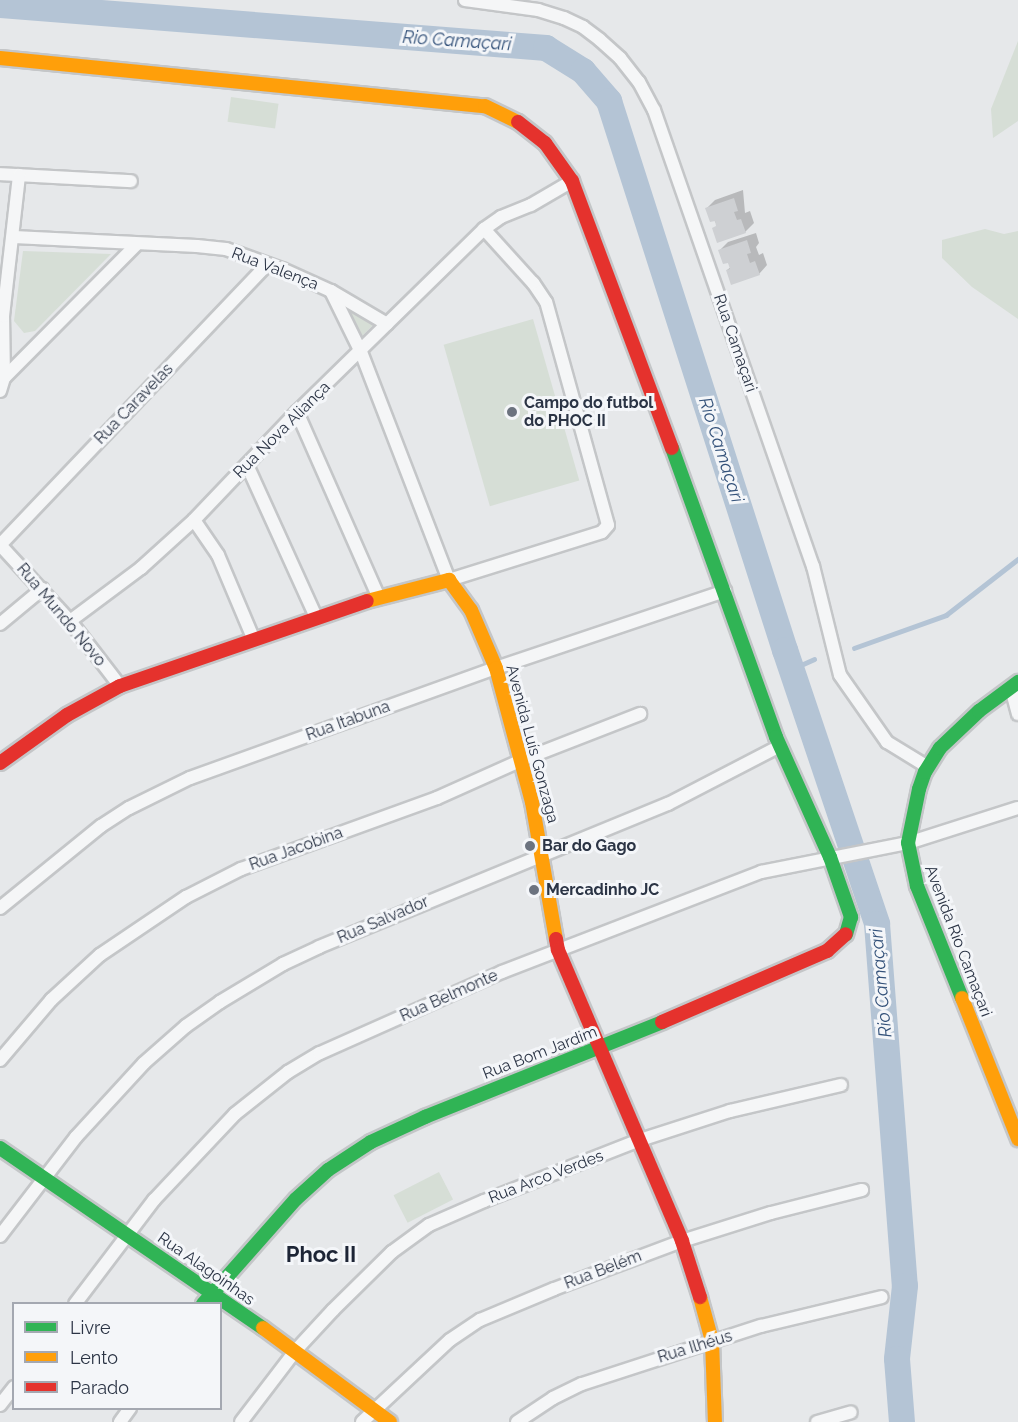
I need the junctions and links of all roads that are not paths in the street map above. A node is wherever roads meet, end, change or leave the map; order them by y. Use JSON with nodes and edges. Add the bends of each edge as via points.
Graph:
{"nodes":[{"id":1,"x":465,"y":0,"type":"edge"},
{"id":2,"x":0,"y":58,"type":"edge"},
{"id":3,"x":0,"y":174,"type":"edge"},
{"id":4,"x":19,"y":175,"type":"junction"},
{"id":5,"x":131,"y":181,"type":"dead end"},
{"id":6,"x":572,"y":181,"type":"junction"},
{"id":7,"x":484,"y":229,"type":"junction"},
{"id":8,"x":14,"y":237,"type":"junction"},
{"id":9,"x":137,"y":244,"type":"junction"},
{"id":10,"x":268,"y":264,"type":"junction"},
{"id":11,"x":331,"y":291,"type":"junction"},
{"id":12,"x":2,"y":316,"type":"edge"},
{"id":13,"x":387,"y":324,"type":"junction"},
{"id":14,"x":361,"y":352,"type":"junction"},
{"id":15,"x":4,"y":378,"type":"junction"},
{"id":16,"x":0,"y":391,"type":"edge"},
{"id":17,"x":297,"y":412,"type":"junction"},
{"id":18,"x":247,"y":465,"type":"junction"},
{"id":19,"x":194,"y":520,"type":"junction"},
{"id":20,"x":0,"y":545,"type":"edge"},
{"id":21,"x":449,"y":580,"type":"junction"},
{"id":22,"x":42,"y":588,"type":"junction"},
{"id":23,"x":725,"y":591,"type":"junction"},
{"id":24,"x":379,"y":598,"type":"junction"},
{"id":25,"x":316,"y":617,"type":"junction"},
{"id":26,"x":70,"y":621,"type":"junction"},
{"id":27,"x":0,"y":624,"type":"edge"},
{"id":28,"x":253,"y":638,"type":"junction"},
{"id":29,"x":496,"y":668,"type":"junction"},
{"id":30,"x":1014,"y":685,"type":"edge"},
{"id":31,"x":120,"y":686,"type":"junction"},
{"id":32,"x":640,"y":714,"type":"dead end"},
{"id":33,"x":1018,"y":714,"type":"edge"},
{"id":34,"x":780,"y":746,"type":"junction"},
{"id":35,"x":522,"y":760,"type":"junction"},
{"id":36,"x":0,"y":763,"type":"edge"},
{"id":37,"x":928,"y":767,"type":"junction"},
{"id":38,"x":1018,"y":808,"type":"edge"},
{"id":39,"x":908,"y":843,"type":"junction"},
{"id":40,"x":541,"y":855,"type":"junction"},
{"id":41,"x":831,"y":857,"type":"junction"},
{"id":42,"x":0,"y":908,"type":"edge"},
{"id":43,"x":558,"y":950,"type":"junction"},
{"id":44,"x":598,"y":1049,"type":"junction"},
{"id":45,"x":0,"y":1060,"type":"edge"},
{"id":46,"x":841,"y":1085,"type":"dead end"},
{"id":47,"x":1018,"y":1139,"type":"edge"},
{"id":48,"x":638,"y":1142,"type":"junction"},
{"id":49,"x":0,"y":1148,"type":"edge"},
{"id":50,"x":43,"y":1178,"type":"junction"},
{"id":51,"x":861,"y":1190,"type":"dead end"},
{"id":52,"x":126,"y":1234,"type":"junction"},
{"id":53,"x":0,"y":1236,"type":"edge"},
{"id":54,"x":682,"y":1241,"type":"junction"},
{"id":55,"x":882,"y":1297,"type":"dead end"},
{"id":56,"x":207,"y":1298,"type":"edge"},
{"id":57,"x":76,"y":1302,"type":"edge"},
{"id":58,"x":222,"y":1307,"type":"edge"},
{"id":59,"x":712,"y":1341,"type":"junction"},
{"id":60,"x":296,"y":1350,"type":"junction"},
{"id":61,"x":12,"y":1390,"type":"edge"},
{"id":62,"x":0,"y":1405,"type":"edge"},
{"id":63,"x":374,"y":1409,"type":"junction"},
{"id":64,"x":851,"y":1412,"type":"dead end"},
{"id":65,"x":241,"y":1422,"type":"edge"},
{"id":66,"x":362,"y":1422,"type":"edge"},
{"id":67,"x":390,"y":1422,"type":"edge"},
{"id":68,"x":517,"y":1422,"type":"edge"},
{"id":69,"x":715,"y":1422,"type":"edge"},
{"id":70,"x":817,"y":1422,"type":"edge"}],
"edges":[{"from":1,"to":37,"type":"street","name":"Rua Camaçari","via":[[538,10],[583,27],[620,58],[639,82],[654,110],[813,566],[840,675],[887,742]]},
{"from":2,"to":6,"type":"street","name":"Rua Bom Jardim","via":[[485,106],[532,131]]},
{"from":3,"to":4,"type":"street"},
{"from":4,"to":5,"type":"street"},
{"from":4,"to":8,"type":"street"},
{"from":6,"to":7,"type":"street","name":"Rua Nova Aliança"},
{"from":6,"to":23,"type":"street","name":"Rua Bom Jardim"},
{"from":7,"to":13,"type":"street","name":"Rua Nova Aliança"},
{"from":7,"to":21,"type":"street","via":[[546,302],[608,525],[602,532]]},
{"from":8,"to":9,"type":"street","name":"Rua Valença"},
{"from":8,"to":12,"type":"street"},
{"from":9,"to":10,"type":"street","name":"Rua Valença","via":[[226,249]]},
{"from":9,"to":15,"type":"street"},
{"from":10,"to":11,"type":"street","name":"Rua Valença"},
{"from":10,"to":20,"type":"street","name":"Rua Caravelas"},
{"from":11,"to":13,"type":"street"},
{"from":11,"to":14,"type":"street","name":"Rua Valença"},
{"from":12,"to":15,"type":"street"},
{"from":13,"to":14,"type":"street","name":"Rua Nova Aliança"},
{"from":14,"to":17,"type":"street","name":"Rua Nova Aliança"},
{"from":14,"to":21,"type":"street","name":"Rua Valença"},
{"from":15,"to":16,"type":"street"},
{"from":17,"to":18,"type":"street","name":"Rua Nova Aliança"},
{"from":17,"to":24,"type":"street"},
{"from":18,"to":19,"type":"street","name":"Rua Nova Aliança"},
{"from":18,"to":25,"type":"street"},
{"from":19,"to":26,"type":"street","name":"Rua Nova Aliança","via":[[141,568]]},
{"from":19,"to":28,"type":"street","via":[[218,555]]},
{"from":20,"to":22,"type":"street","name":"Rua Mundo Novo"},
{"from":21,"to":24,"type":"street"},
{"from":21,"to":29,"type":"street","name":"Avenida Luís Gonzaga","via":[[471,610]]},
{"from":22,"to":26,"type":"street","name":"Rua Mundo Novo"},
{"from":22,"to":27,"type":"street"},
{"from":23,"to":29,"type":"street","name":"Rua Itabuna"},
{"from":23,"to":34,"type":"street","name":"Rua Bom Jardim"},
{"from":24,"to":25,"type":"street"},
{"from":25,"to":28,"type":"street"},
{"from":26,"to":31,"type":"street","name":"Rua Mundo Novo"},
{"from":28,"to":31,"type":"street"},
{"from":29,"to":35,"type":"street","name":"Avenida Luís Gonzaga"},
{"from":29,"to":42,"type":"street","name":"Rua Itabuna","via":[[224,765],[158,793],[101,826]]},
{"from":30,"to":33,"type":"street"},
{"from":30,"to":37,"type":"street","name":"Avenida Rio Camaçari","via":[[954,733]]},
{"from":31,"to":36,"type":"street","via":[[75,710]]},
{"from":32,"to":35,"type":"street","name":"Rua Jacobina"},
{"from":34,"to":40,"type":"street","name":"Rua Salvador","via":[[691,793]]},
{"from":34,"to":41,"type":"street","name":"Rua Bom Jardim"},
{"from":35,"to":40,"type":"street","name":"Avenida Luís Gonzaga"},
{"from":35,"to":45,"type":"street","name":"Rua Jacobina","via":[[437,798],[241,869],[186,897],[100,955],[51,1000]]},
{"from":37,"to":39,"type":"street","name":"Avenida Rio Camaçari","via":[[919,789]]},
{"from":38,"to":39,"type":"street"},
{"from":39,"to":41,"type":"street"},
{"from":39,"to":47,"type":"street","name":"Avenida Rio Camaçari","via":[[917,886]]},
{"from":40,"to":43,"type":"street","name":"Avenida Luís Gonzaga"},
{"from":40,"to":50,"type":"street","name":"Rua Salvador","via":[[319,947],[220,1002],[153,1055]]},
{"from":41,"to":43,"type":"street","name":"Rua Belmonte","via":[[761,872]]},
{"from":41,"to":44,"type":"street","name":"Rua Bom Jardim","via":[[851,917],[850,926],[838,943],[787,969]]},
{"from":43,"to":44,"type":"street","name":"Avenida Luís Gonzaga"},
{"from":43,"to":52,"type":"street","name":"Rua Belmonte","via":[[320,1053],[288,1072],[235,1114]]},
{"from":44,"to":48,"type":"street","name":"Avenida Luís Gonzaga"},
{"from":44,"to":56,"type":"street","name":"Rua Bom Jardim","via":[[425,1117],[350,1155],[296,1199]]},
{"from":46,"to":48,"type":"street","name":"Rua Arco Verdes","via":[[730,1111]]},
{"from":48,"to":54,"type":"street","name":"Avenida Luís Gonzaga"},
{"from":48,"to":60,"type":"street","name":"Rua Arco Verdes","via":[[484,1200],[413,1234]]},
{"from":49,"to":50,"type":"street","name":"Rua Alagoinhas"},
{"from":50,"to":52,"type":"street","name":"Rua Alagoinhas"},
{"from":50,"to":53,"type":"street","name":"Rua Salvador"},
{"from":51,"to":54,"type":"street","name":"Rua Belém"},
{"from":52,"to":56,"type":"street","name":"Rua Alagoinhas"},
{"from":52,"to":57,"type":"street","name":"Rua Belmonte"},
{"from":54,"to":59,"type":"street","name":"Avenida Luís Gonzaga"},
{"from":54,"to":63,"type":"street","name":"Rua Belém","via":[[480,1320],[450,1340]]},
{"from":55,"to":59,"type":"street","name":"Rua Ilhéus"},
{"from":58,"to":60,"type":"street","name":"Rua Alagoinhas"},
{"from":59,"to":68,"type":"street","name":"Rua Ilhéus","via":[[582,1384]]},
{"from":59,"to":69,"type":"street","name":"Avenida Luís Gonzaga"},
{"from":60,"to":63,"type":"street","name":"Rua Alagoinhas"},
{"from":60,"to":65,"type":"street","name":"Rua Arco Verdes"},
{"from":61,"to":62,"type":"street"},
{"from":63,"to":66,"type":"street","name":"Rua Belém"},
{"from":63,"to":67,"type":"street","name":"Rua Alagoinhas"},
{"from":64,"to":70,"type":"street"}]}
